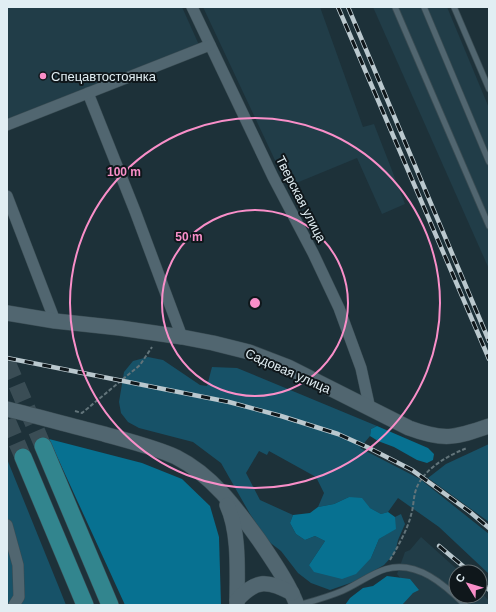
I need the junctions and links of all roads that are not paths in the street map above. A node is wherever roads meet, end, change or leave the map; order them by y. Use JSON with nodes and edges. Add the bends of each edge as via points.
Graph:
{"nodes":[{"id":1,"x":192,"y":7,"type":"edge"},
{"id":2,"x":395,"y":7,"type":"edge"},
{"id":3,"x":424,"y":7,"type":"edge"},
{"id":4,"x":454,"y":7,"type":"edge"},
{"id":5,"x":210,"y":45,"type":"junction"},
{"id":6,"x":489,"y":68,"type":"edge"},
{"id":7,"x":482,"y":71,"type":"junction"},
{"id":8,"x":489,"y":89,"type":"edge"},
{"id":9,"x":88,"y":93,"type":"junction"},
{"id":10,"x":7,"y":125,"type":"edge"},
{"id":11,"x":489,"y":162,"type":"edge"},
{"id":12,"x":7,"y":196,"type":"edge"},
{"id":13,"x":489,"y":226,"type":"edge"},
{"id":14,"x":7,"y":313,"type":"edge"},
{"id":15,"x":55,"y":321,"type":"junction"},
{"id":16,"x":182,"y":337,"type":"junction"},
{"id":17,"x":7,"y":409,"type":"edge"},
{"id":18,"x":370,"y":409,"type":"junction"},
{"id":19,"x":489,"y":426,"type":"edge"},
{"id":20,"x":43,"y":446,"type":"tunnel mouth"},
{"id":21,"x":23,"y":457,"type":"tunnel mouth"},
{"id":22,"x":221,"y":491,"type":"junction"},
{"id":23,"x":7,"y":525,"type":"edge"},
{"id":24,"x":296,"y":601,"type":"edge"},
{"id":25,"x":237,"y":603,"type":"edge"},
{"id":26,"x":14,"y":605,"type":"edge"},
{"id":27,"x":85,"y":605,"type":"edge"},
{"id":28,"x":110,"y":605,"type":"edge"},
{"id":29,"x":465,"y":605,"type":"edge"}],
"edges":[{"from":1,"to":5,"type":"street","name":"Тверская улица"},
{"from":2,"to":13,"type":"lane"},
{"from":3,"to":11,"type":"lane"},
{"from":4,"to":7,"type":"lane"},
{"from":5,"to":9,"type":"street"},
{"from":5,"to":18,"type":"street","name":"Тверская улица","via":[[339,308],[361,368]]},
{"from":6,"to":7,"type":"lane"},
{"from":7,"to":8,"type":"lane"},
{"from":9,"to":10,"type":"street"},
{"from":9,"to":16,"type":"street"},
{"from":12,"to":15,"type":"street"},
{"from":14,"to":15,"type":"street","name":"Садовая улица"},
{"from":15,"to":16,"type":"street","name":"Садовая улица"},
{"from":16,"to":18,"type":"street","name":"Садовая улица","via":[[249,352],[288,367]]},
{"from":17,"to":22,"type":"street","via":[[158,450],[176,457]]},
{"from":18,"to":19,"type":"street","name":"Садовая улица","via":[[409,428],[439,437],[455,437]]},
{"from":20,"to":28,"type":"main road"},
{"from":21,"to":27,"type":"main road"},
{"from":22,"to":24,"type":"street","via":[[265,548]]},
{"from":22,"to":25,"type":"street","via":[[234,521]]},
{"from":23,"to":26,"type":"street","via":[[18,565],[19,597]]},
{"from":24,"to":25,"type":"street","via":[[278,586],[257,584],[247,590]]},
{"from":24,"to":29,"type":"lane","via":[[343,591],[385,569],[400,567],[429,575]]}]}
